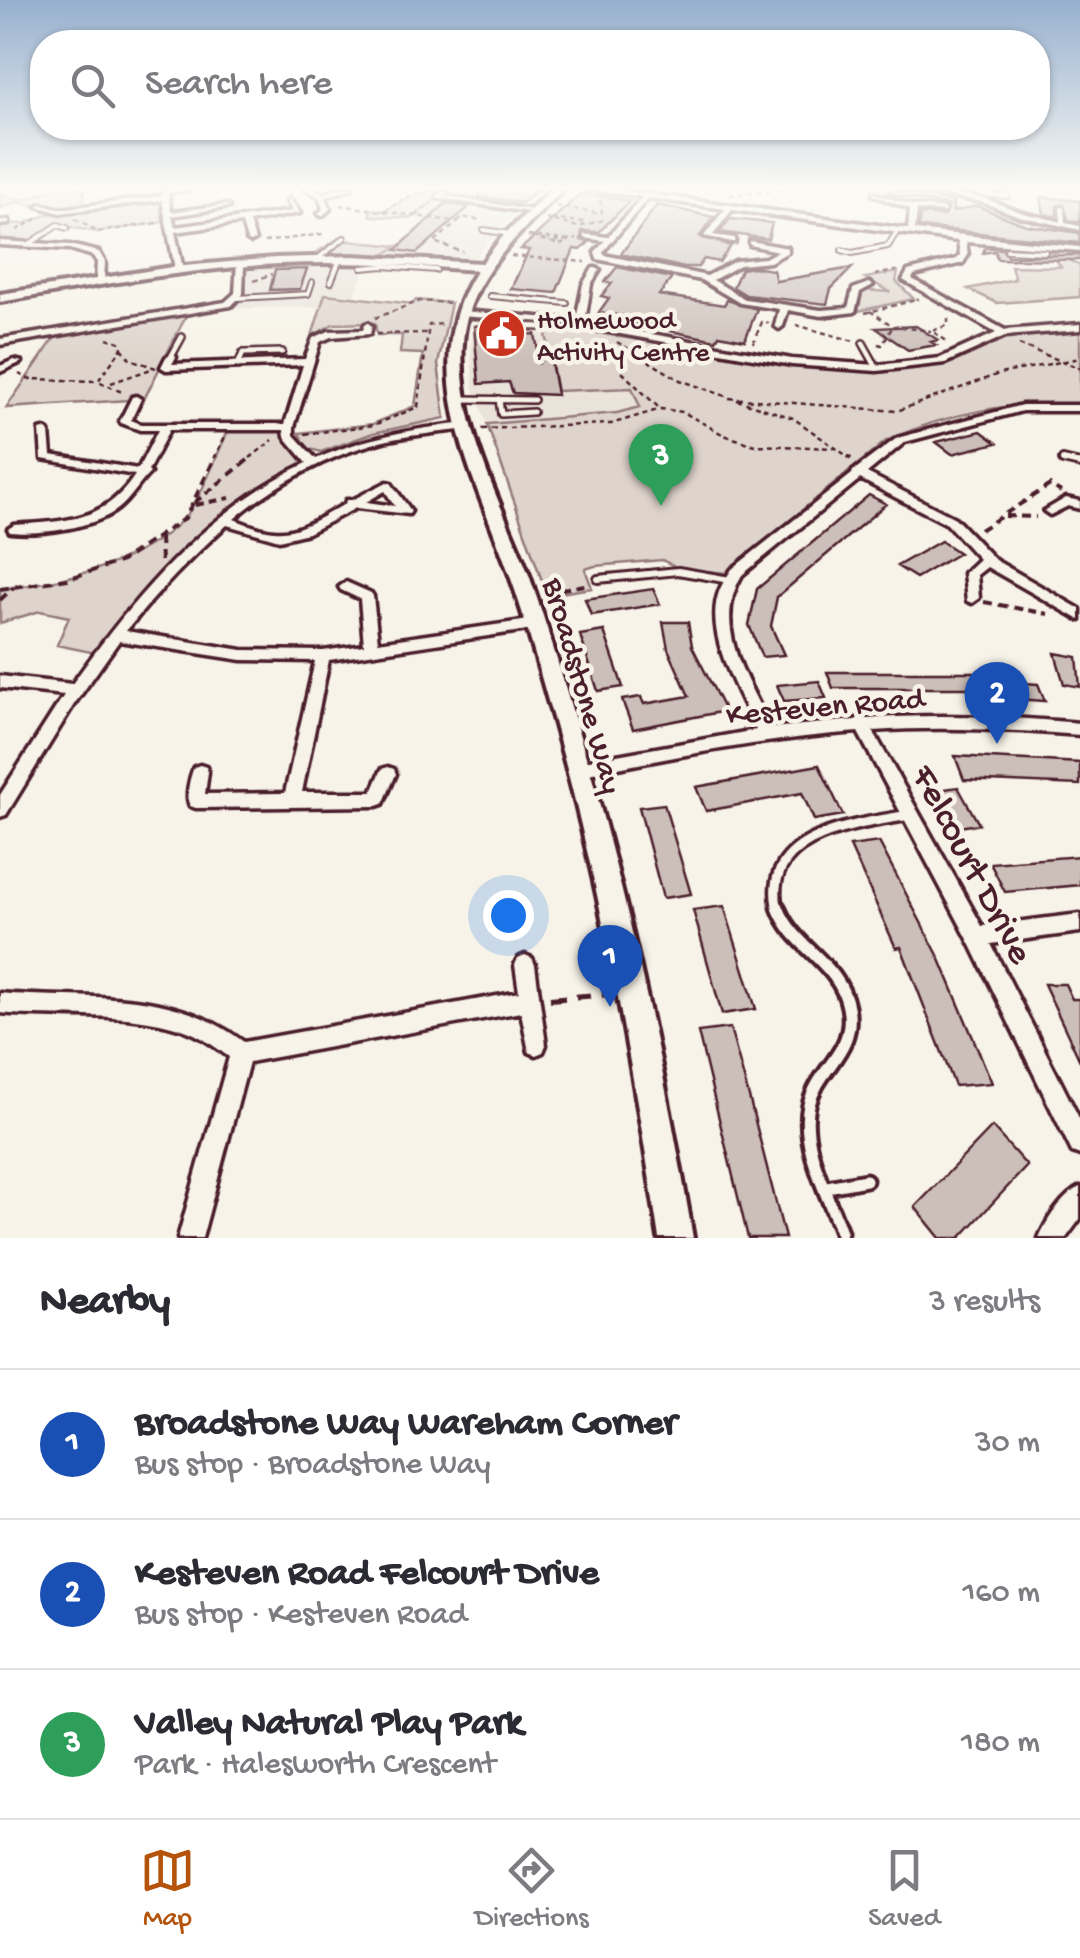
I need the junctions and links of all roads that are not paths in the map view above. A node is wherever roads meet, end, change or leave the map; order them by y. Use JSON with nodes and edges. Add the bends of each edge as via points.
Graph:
{"nodes":[{"id":1,"x":51,"y":246,"type":"edge"},
{"id":2,"x":175,"y":246,"type":"edge"},
{"id":3,"x":333,"y":246,"type":"edge"},
{"id":4,"x":504,"y":246,"type":"edge"},
{"id":5,"x":605,"y":246,"type":"edge"},
{"id":6,"x":766,"y":246,"type":"edge"},
{"id":7,"x":870,"y":246,"type":"edge"},
{"id":8,"x":885,"y":246,"type":"edge"},
{"id":9,"x":963,"y":246,"type":"edge"},
{"id":10,"x":1009,"y":246,"type":"edge"},
{"id":11,"x":1046,"y":246,"type":"edge"},
{"id":12,"x":1025,"y":248,"type":"junction"},
{"id":13,"x":878,"y":249,"type":"junction"},
{"id":14,"x":1080,"y":249,"type":"edge"},
{"id":15,"x":842,"y":250,"type":"dead end"},
{"id":16,"x":1007,"y":250,"type":"dead end"},
{"id":17,"x":1048,"y":250,"type":"junction"},
{"id":18,"x":317,"y":259,"type":"junction"},
{"id":19,"x":340,"y":259,"type":"junction"},
{"id":20,"x":487,"y":262,"type":"junction"},
{"id":21,"x":387,"y":263,"type":"junction"},
{"id":22,"x":240,"y":264,"type":"junction"},
{"id":23,"x":596,"y":267,"type":"road end"},
{"id":24,"x":362,"y":268,"type":"dead end"},
{"id":25,"x":179,"y":269,"type":"junction"},
{"id":26,"x":436,"y":270,"type":"dead end"},
{"id":27,"x":708,"y":279,"type":"junction"},
{"id":28,"x":100,"y":282,"type":"junction"},
{"id":29,"x":312,"y":282,"type":"dead end"},
{"id":30,"x":331,"y":282,"type":"dead end"},
{"id":31,"x":869,"y":284,"type":"dead end"},
{"id":32,"x":490,"y":296,"type":"dead end"},
{"id":33,"x":0,"y":298,"type":"edge"},
{"id":34,"x":236,"y":298,"type":"junction"},
{"id":35,"x":530,"y":300,"type":"junction"},
{"id":36,"x":568,"y":304,"type":"dead end"},
{"id":37,"x":784,"y":308,"type":"junction"},
{"id":38,"x":462,"y":314,"type":"junction"},
{"id":39,"x":524,"y":316,"type":"junction"},
{"id":40,"x":540,"y":322,"type":"junction"},
{"id":41,"x":580,"y":323,"type":"junction"},
{"id":42,"x":487,"y":325,"type":"dead end"},
{"id":43,"x":779,"y":325,"type":"road end"},
{"id":44,"x":1080,"y":327,"type":"edge"},
{"id":45,"x":368,"y":329,"type":"road end"},
{"id":46,"x":999,"y":334,"type":"junction"},
{"id":47,"x":182,"y":337,"type":"dead end"},
{"id":48,"x":542,"y":340,"type":"dead end"},
{"id":49,"x":0,"y":342,"type":"edge"},
{"id":50,"x":864,"y":342,"type":"road end"},
{"id":51,"x":282,"y":352,"type":"dead end"},
{"id":52,"x":17,"y":362,"type":"dead end"},
{"id":53,"x":308,"y":362,"type":"junction"},
{"id":54,"x":164,"y":364,"type":"joint"},
{"id":55,"x":238,"y":365,"type":"junction"},
{"id":56,"x":3,"y":368,"type":"edge"},
{"id":57,"x":877,"y":368,"type":"junction"},
{"id":58,"x":461,"y":399,"type":"junction"},
{"id":59,"x":499,"y":399,"type":"junction"},
{"id":60,"x":534,"y":400,"type":"dead end"},
{"id":61,"x":152,"y":406,"type":"dead end"},
{"id":62,"x":1080,"y":408,"type":"edge"},
{"id":63,"x":532,"y":412,"type":"dead end"},
{"id":64,"x":164,"y":428,"type":"junction"},
{"id":65,"x":467,"y":428,"type":"junction"},
{"id":66,"x":289,"y":431,"type":"junction"},
{"id":67,"x":44,"y":432,"type":"dead end"},
{"id":68,"x":1063,"y":460,"type":"dead end"},
{"id":69,"x":313,"y":464,"type":"junction"},
{"id":70,"x":1080,"y":464,"type":"edge"},
{"id":71,"x":861,"y":470,"type":"junction"},
{"id":72,"x":144,"y":473,"type":"junction"},
{"id":73,"x":350,"y":502,"type":"dead end"},
{"id":74,"x":1073,"y":504,"type":"edge"},
{"id":75,"x":1050,"y":511,"type":"dead end"},
{"id":76,"x":225,"y":520,"type":"junction"},
{"id":77,"x":14,"y":529,"type":"dead end"},
{"id":78,"x":987,"y":560,"type":"junction"},
{"id":79,"x":598,"y":579,"type":"road end"},
{"id":80,"x":730,"y":580,"type":"junction"},
{"id":81,"x":346,"y":587,"type":"dead end"},
{"id":82,"x":972,"y":598,"type":"road end"},
{"id":83,"x":1079,"y":614,"type":"edge"},
{"id":84,"x":536,"y":624,"type":"junction"},
{"id":85,"x":116,"y":636,"type":"junction"},
{"id":86,"x":371,"y":647,"type":"junction"},
{"id":87,"x":323,"y":656,"type":"junction"},
{"id":88,"x":0,"y":682,"type":"edge"},
{"id":89,"x":73,"y":690,"type":"junction"},
{"id":90,"x":860,"y":724,"type":"junction"},
{"id":91,"x":1080,"y":729,"type":"edge"},
{"id":92,"x":765,"y":732,"type":"junction"},
{"id":93,"x":578,"y":768,"type":"junction"},
{"id":94,"x":200,"y":772,"type":"dead end"},
{"id":95,"x":388,"y":774,"type":"dead end"},
{"id":96,"x":292,"y":801,"type":"junction"},
{"id":97,"x":0,"y":810,"type":"edge"},
{"id":98,"x":910,"y":815,"type":"junction"},
{"id":99,"x":1080,"y":923,"type":"edge"},
{"id":100,"x":977,"y":936,"type":"junction"},
{"id":101,"x":525,"y":965,"type":"dead end"},
{"id":102,"x":528,"y":1001,"type":"junction"},
{"id":103,"x":0,"y":1002,"type":"edge"},
{"id":104,"x":536,"y":1045,"type":"dead end"},
{"id":105,"x":240,"y":1053,"type":"junction"},
{"id":106,"x":1080,"y":1144,"type":"edge"},
{"id":107,"x":866,"y":1180,"type":"dead end"},
{"id":108,"x":827,"y":1187,"type":"junction"},
{"id":109,"x":1080,"y":1199,"type":"edge"},
{"id":110,"x":841,"y":1232,"type":"dead end"},
{"id":111,"x":190,"y":1238,"type":"edge"},
{"id":112,"x":676,"y":1238,"type":"edge"},
{"id":113,"x":1050,"y":1238,"type":"edge"}],
"edges":[{"from":1,"to":28,"type":"street","via":[[96,254]]},
{"from":2,"to":25,"type":"street"},
{"from":3,"to":18,"type":"lane"},
{"from":4,"to":20,"type":"street","name":"Broadstone Way"},
{"from":5,"to":27,"type":"street","via":[[603,259]]},
{"from":6,"to":27,"type":"street","via":[[785,250],[767,260],[738,262]]},
{"from":7,"to":13,"type":"lane"},
{"from":8,"to":13,"type":"lane"},
{"from":9,"to":46,"type":"street","via":[[960,261],[907,278]]},
{"from":10,"to":12,"type":"street"},
{"from":11,"to":17,"type":"street"},
{"from":12,"to":16,"type":"lane"},
{"from":12,"to":17,"type":"street"},
{"from":13,"to":15,"type":"lane"},
{"from":14,"to":17,"type":"street"},
{"from":18,"to":19,"type":"street"},
{"from":18,"to":22,"type":"street"},
{"from":19,"to":21,"type":"street"},
{"from":19,"to":30,"type":"lane"},
{"from":20,"to":21,"type":"street"},
{"from":20,"to":38,"type":"street","name":"Broadstone Way"},
{"from":21,"to":24,"type":"lane"},
{"from":21,"to":26,"type":"lane"},
{"from":22,"to":25,"type":"street"},
{"from":22,"to":34,"type":"street"},
{"from":23,"to":41,"type":"street"},
{"from":25,"to":28,"type":"street"},
{"from":27,"to":37,"type":"street","via":[[736,300]]},
{"from":28,"to":33,"type":"street"},
{"from":29,"to":34,"type":"lane","via":[[308,294]]},
{"from":31,"to":37,"type":"street","via":[[856,290],[852,310]]},
{"from":32,"to":35,"type":"lane"},
{"from":34,"to":49,"type":"street"},
{"from":35,"to":36,"type":"lane"},
{"from":35,"to":39,"type":"lane"},
{"from":37,"to":43,"type":"street"},
{"from":38,"to":39,"type":"street"},
{"from":38,"to":58,"type":"street","name":"Broadstone Way","via":[[456,352]]},
{"from":39,"to":40,"type":"street"},
{"from":40,"to":41,"type":"street"},
{"from":40,"to":42,"type":"lane"},
{"from":40,"to":48,"type":"lane"},
{"from":41,"to":57,"type":"street","via":[[737,353]]},
{"from":44,"to":46,"type":"street"},
{"from":45,"to":53,"type":"street","via":[[321,336]]},
{"from":46,"to":57,"type":"street","via":[[931,364]]},
{"from":47,"to":54,"type":"lane"},
{"from":50,"to":57,"type":"lane"},
{"from":51,"to":55,"type":"lane","via":[[244,353]]},
{"from":52,"to":56,"type":"street"},
{"from":53,"to":55,"type":"street"},
{"from":53,"to":66,"type":"street"},
{"from":54,"to":55,"type":"street"},
{"from":58,"to":59,"type":"lane"},
{"from":58,"to":65,"type":"street","name":"Broadstone Way"},
{"from":59,"to":60,"type":"lane"},
{"from":59,"to":63,"type":"lane","via":[[501,414]]},
{"from":61,"to":64,"type":"street","via":[[134,403],[126,421]]},
{"from":62,"to":71,"type":"street","via":[[1030,407],[920,433],[893,444]]},
{"from":64,"to":66,"type":"street"},
{"from":64,"to":72,"type":"street"},
{"from":65,"to":69,"type":"street","via":[[386,437]]},
{"from":65,"to":84,"type":"street","name":"Broadstone Way"},
{"from":66,"to":69,"type":"street"},
{"from":67,"to":72,"type":"street","via":[[46,457]]},
{"from":68,"to":70,"type":"lane"},
{"from":69,"to":76,"type":"street"},
{"from":71,"to":78,"type":"street","via":[[940,514]]},
{"from":71,"to":80,"type":"street"},
{"from":72,"to":77,"type":"street","via":[[129,498],[104,514],[64,526]]},
{"from":73,"to":76,"type":"street","via":[[292,534],[276,536]]},
{"from":74,"to":75,"type":"street"},
{"from":76,"to":85,"type":"street","via":[[162,577]]},
{"from":78,"to":82,"type":"street","via":[[970,573]]},
{"from":78,"to":83,"type":"street"},
{"from":79,"to":80,"type":"lane","via":[[678,571]]},
{"from":80,"to":92,"type":"street","via":[[722,606],[724,634]]},
{"from":81,"to":86,"type":"street","via":[[366,596]]},
{"from":84,"to":86,"type":"street"},
{"from":84,"to":93,"type":"street","name":"Broadstone Way"},
{"from":85,"to":87,"type":"street","via":[[242,655]]},
{"from":85,"to":89,"type":"street"},
{"from":86,"to":87,"type":"street"},
{"from":87,"to":96,"type":"street"},
{"from":88,"to":89,"type":"street"},
{"from":89,"to":97,"type":"street"},
{"from":90,"to":91,"type":"street","name":"Kesteven Road"},
{"from":90,"to":92,"type":"street","name":"Kesteven Road"},
{"from":90,"to":98,"type":"street","name":"Felcourt Drive"},
{"from":92,"to":93,"type":"street","name":"Kesteven Road"},
{"from":93,"to":112,"type":"street","name":"Broadstone Way"},
{"from":94,"to":96,"type":"street","via":[[196,801]]},
{"from":95,"to":96,"type":"street","via":[[377,799]]},
{"from":98,"to":100,"type":"street","name":"Felcourt Drive"},
{"from":98,"to":108,"type":"lane","via":[[809,839],[787,860],[775,888],[786,925],[834,971],[849,1005],[849,1040],[808,1108]]},
{"from":99,"to":100,"type":"street"},
{"from":100,"to":106,"type":"street","name":"Felcourt Drive"},
{"from":101,"to":102,"type":"street"},
{"from":102,"to":104,"type":"street"},
{"from":102,"to":105,"type":"street"},
{"from":103,"to":105,"type":"street","via":[[148,1009],[215,1029]]},
{"from":105,"to":111,"type":"street"},
{"from":107,"to":108,"type":"lane"},
{"from":108,"to":110,"type":"lane"},
{"from":109,"to":113,"type":"street"}]}
